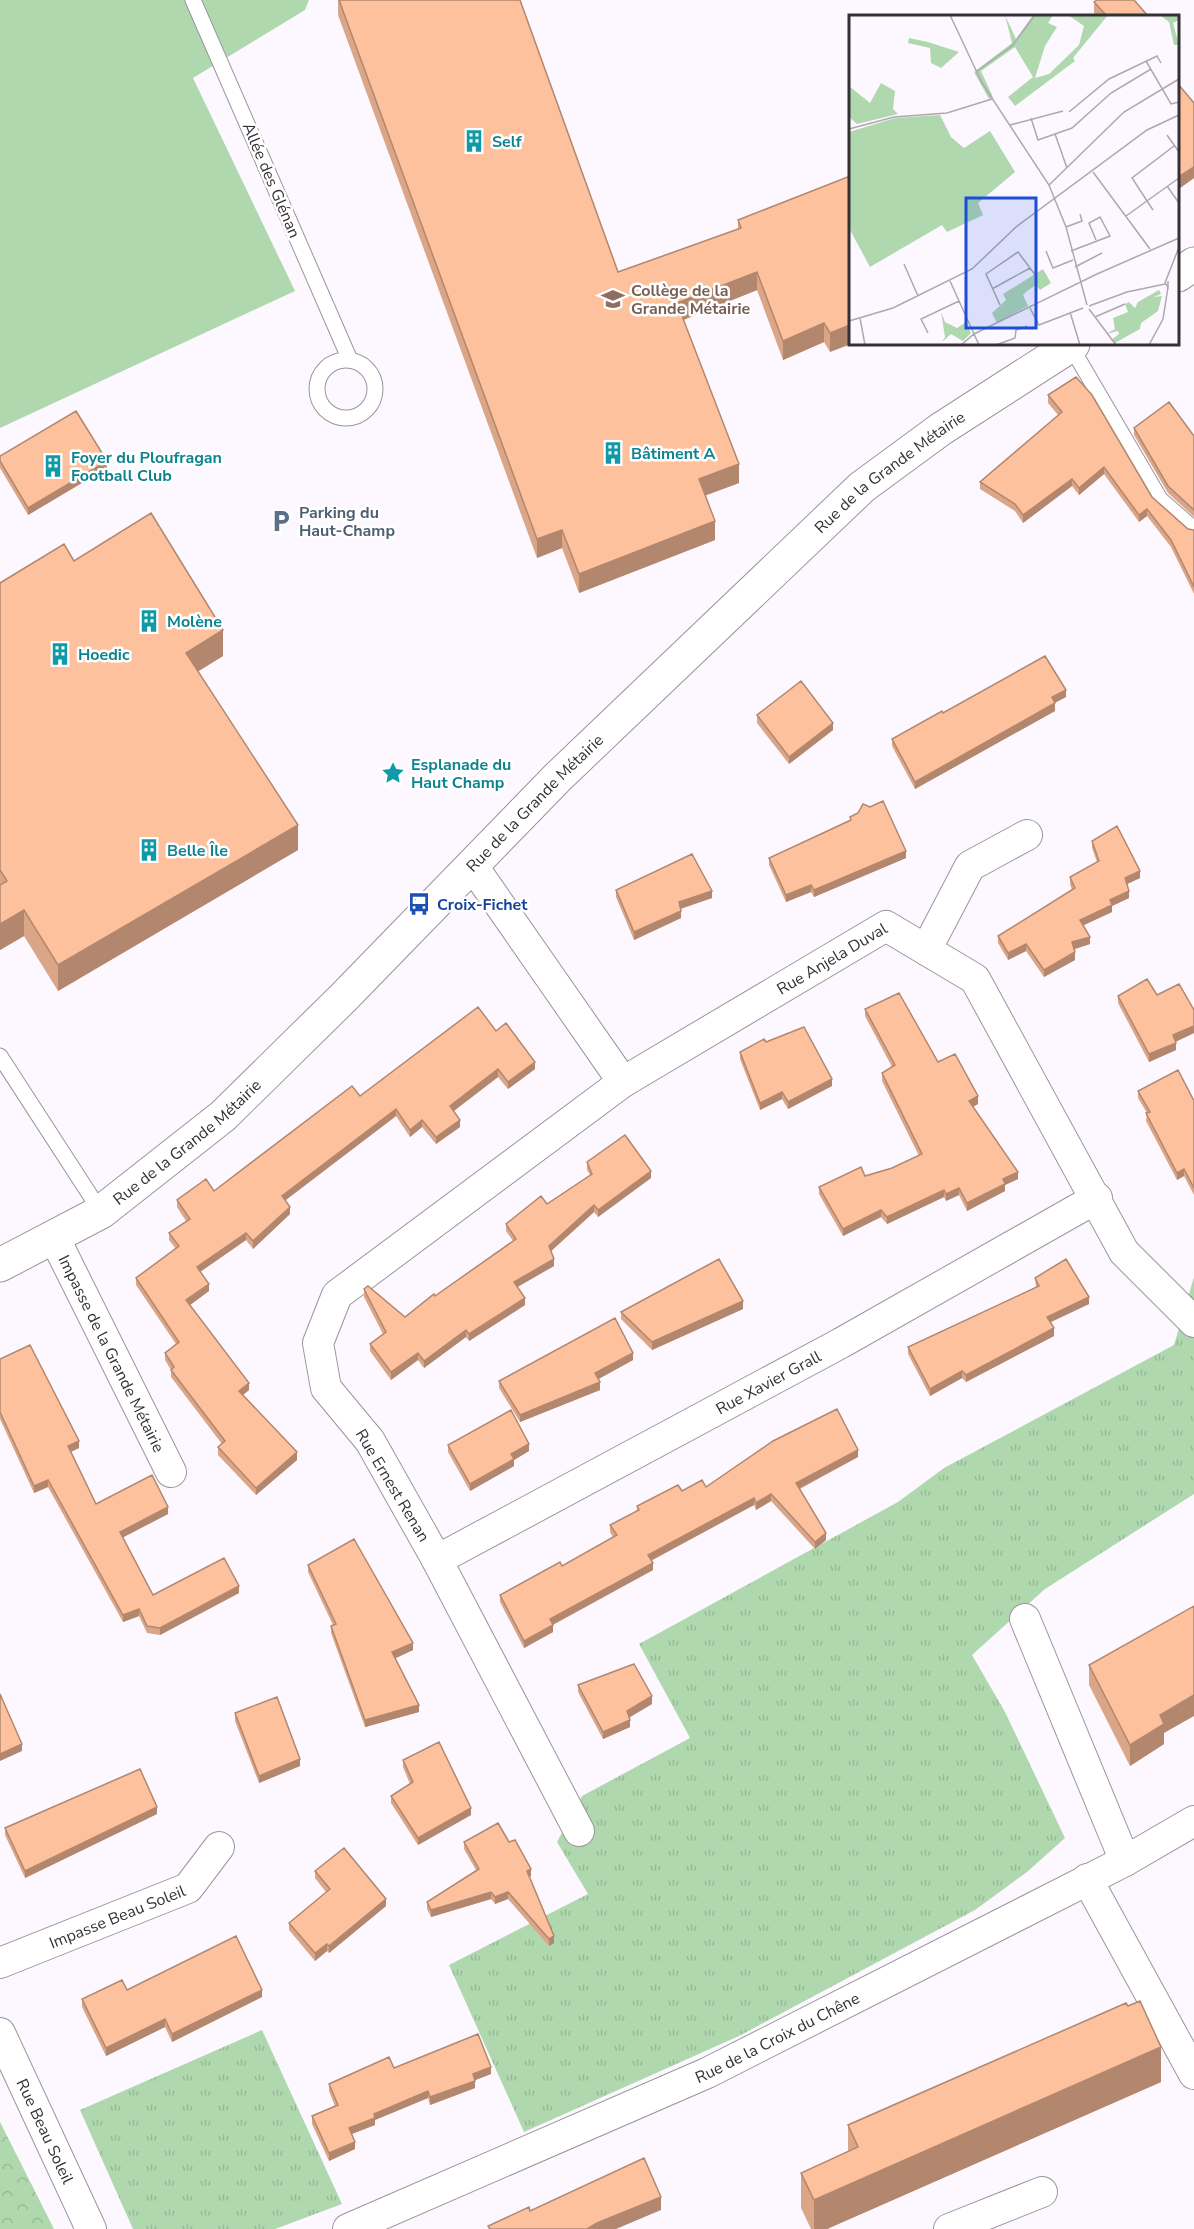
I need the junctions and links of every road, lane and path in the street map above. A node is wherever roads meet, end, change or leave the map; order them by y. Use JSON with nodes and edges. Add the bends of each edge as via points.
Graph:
{"nodes":[{"id":1,"x":193,"y":0,"type":"edge"},
{"id":2,"x":1194,"y":264,"type":"edge"},
{"id":3,"x":1179,"y":273,"type":"edge"},
{"id":4,"x":1070,"y":345,"type":"edge"},
{"id":5,"x":1073,"y":345,"type":"edge"},
{"id":6,"x":350,"y":360,"type":"dead end"},
{"id":7,"x":1194,"y":529,"type":"edge"},
{"id":8,"x":1027,"y":835,"type":"dead end"},
{"id":9,"x":472,"y":865,"type":"junction"},
{"id":10,"x":926,"y":950,"type":"junction"},
{"id":11,"x":0,"y":1056,"type":"edge"},
{"id":12,"x":623,"y":1082,"type":"junction"},
{"id":13,"x":1096,"y":1198,"type":"junction"},
{"id":14,"x":101,"y":1212,"type":"junction"},
{"id":15,"x":54,"y":1237,"type":"junction"},
{"id":16,"x":0,"y":1265,"type":"edge"},
{"id":17,"x":1194,"y":1322,"type":"edge"},
{"id":18,"x":171,"y":1472,"type":"dead end"},
{"id":19,"x":437,"y":1560,"type":"junction"},
{"id":20,"x":1025,"y":1619,"type":"dead end"},
{"id":21,"x":1194,"y":1821,"type":"edge"},
{"id":22,"x":579,"y":1830,"type":"dead end"},
{"id":23,"x":219,"y":1848,"type":"dead end"},
{"id":24,"x":1125,"y":1861,"type":"junction"},
{"id":25,"x":1087,"y":1879,"type":"junction"},
{"id":26,"x":0,"y":1963,"type":"edge"},
{"id":27,"x":0,"y":2033,"type":"edge"},
{"id":28,"x":1194,"y":2074,"type":"edge"},
{"id":29,"x":1042,"y":2192,"type":"dead end"},
{"id":30,"x":91,"y":2229,"type":"edge"},
{"id":31,"x":348,"y":2229,"type":"edge"},
{"id":32,"x":949,"y":2229,"type":"edge"}],
"edges":[{"from":1,"to":6,"type":"lane","name":"Allée des Glénan"},
{"from":2,"to":3,"type":"main road"},
{"from":4,"to":9,"type":"main road","name":"Rue de la Grande Métairie","via":[[941,429],[862,488],[609,728]]},
{"from":5,"to":7,"type":"lane","via":[[1160,499]]},
{"from":8,"to":10,"type":"street","via":[[970,866]]},
{"from":9,"to":12,"type":"street"},
{"from":9,"to":14,"type":"main road","name":"Rue de la Grande Métairie","via":[[223,1116]]},
{"from":10,"to":12,"type":"street","name":"Rue Anjela Duval","via":[[886,926]]},
{"from":10,"to":13,"type":"street","name":"Rue Anjela Duval","via":[[975,979]]},
{"from":11,"to":14,"type":"lane"},
{"from":12,"to":19,"type":"street","name":"Rue Ernest Renan","via":[[337,1295],[318,1343],[326,1389],[370,1441]]},
{"from":13,"to":17,"type":"street","name":"Rue Anjela Duval","via":[[1124,1252]]},
{"from":13,"to":19,"type":"street","name":"Rue Xavier Grall","via":[[841,1343]]},
{"from":14,"to":15,"type":"main road","name":"Rue de la Grande Métairie"},
{"from":15,"to":16,"type":"main road","name":"Rue de la Grande Métairie"},
{"from":15,"to":18,"type":"street","name":"Impasse de la Grande Métairie"},
{"from":19,"to":22,"type":"street","name":"Rue Ernest Renan"},
{"from":20,"to":24,"type":"street"},
{"from":21,"to":24,"type":"street","name":"Rue de la Croix du Chêne"},
{"from":23,"to":26,"type":"street","name":"Impasse Beau Soleil","via":[[188,1888]]},
{"from":24,"to":25,"type":"street","name":"Rue de la Croix du Chêne"},
{"from":25,"to":28,"type":"street"},
{"from":25,"to":31,"type":"street","name":"Rue de la Croix du Chêne","via":[[707,2073]]},
{"from":27,"to":30,"type":"street","name":"Rue Beau Soleil"},
{"from":29,"to":32,"type":"street"}]}
